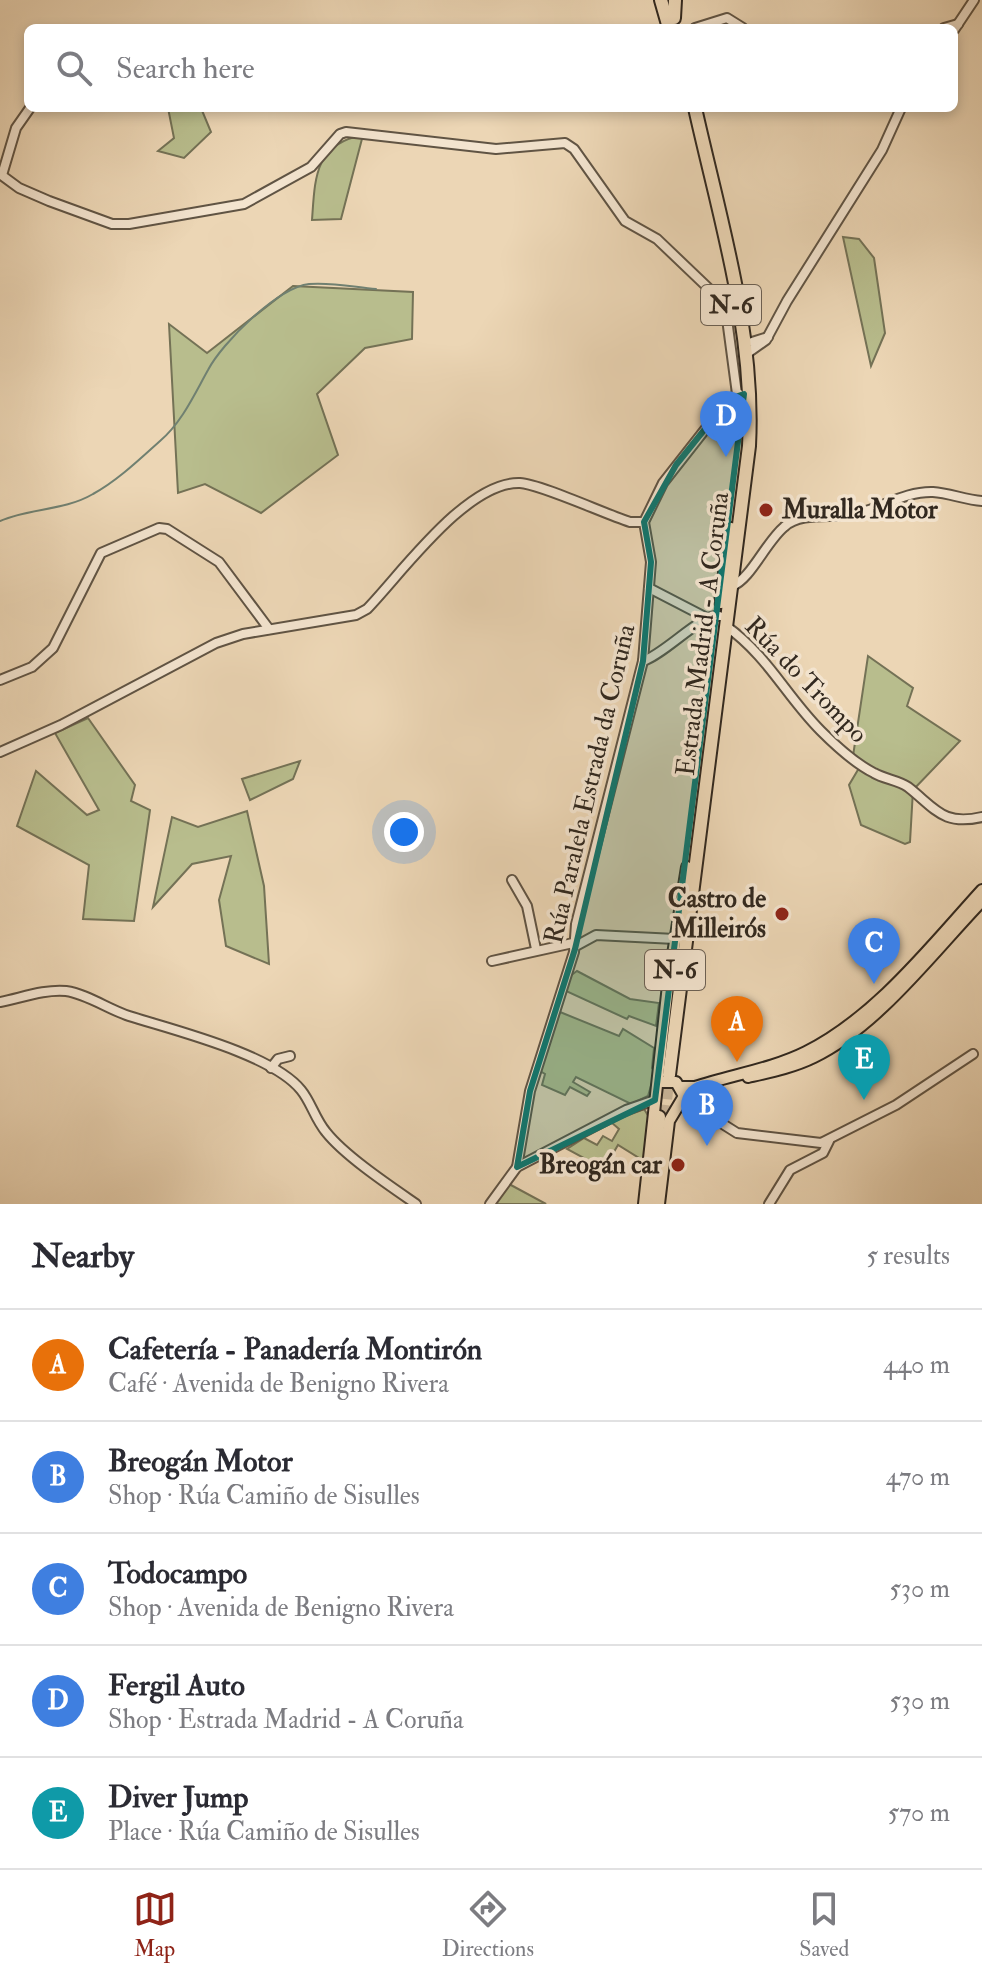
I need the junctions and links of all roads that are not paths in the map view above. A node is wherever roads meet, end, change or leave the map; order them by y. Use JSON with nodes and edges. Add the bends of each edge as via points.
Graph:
{"nodes":[{"id":1,"x":661,"y":0,"type":"edge"},
{"id":2,"x":672,"y":0,"type":"edge"},
{"id":3,"x":974,"y":0,"type":"edge"},
{"id":4,"x":673,"y":24,"type":"edge"},
{"id":5,"x":673,"y":24,"type":"edge"},
{"id":6,"x":708,"y":24,"type":"edge"},
{"id":7,"x":737,"y":24,"type":"edge"},
{"id":8,"x":958,"y":24,"type":"edge"},
{"id":9,"x":27,"y":112,"type":"edge"},
{"id":10,"x":688,"y":112,"type":"edge"},
{"id":11,"x":696,"y":112,"type":"edge"},
{"id":12,"x":899,"y":112,"type":"edge"},
{"id":13,"x":1,"y":175,"type":"edge"},
{"id":14,"x":727,"y":301,"type":"junction"},
{"id":15,"x":750,"y":347,"type":"junction"},
{"id":16,"x":740,"y":394,"type":"junction"},
{"id":17,"x":982,"y":501,"type":"edge"},
{"id":18,"x":644,"y":522,"type":"junction"},
{"id":19,"x":732,"y":586,"type":"junction"},
{"id":20,"x":649,"y":588,"type":"junction"},
{"id":21,"x":717,"y":620,"type":"junction"},
{"id":22,"x":269,"y":629,"type":"junction"},
{"id":23,"x":643,"y":661,"type":"junction"},
{"id":24,"x":0,"y":680,"type":"edge"},
{"id":25,"x":0,"y":752,"type":"edge"},
{"id":26,"x":982,"y":817,"type":"edge"},
{"id":27,"x":691,"y":867,"type":"junction"},
{"id":28,"x":512,"y":880,"type":"dead end"},
{"id":29,"x":982,"y":890,"type":"edge"},
{"id":30,"x":982,"y":901,"type":"edge"},
{"id":31,"x":675,"y":939,"type":"junction"},
{"id":32,"x":574,"y":945,"type":"junction"},
{"id":33,"x":536,"y":949,"type":"junction"},
{"id":34,"x":492,"y":961,"type":"dead end"},
{"id":35,"x":0,"y":1002,"type":"edge"},
{"id":36,"x":973,"y":1054,"type":"dead end"},
{"id":37,"x":290,"y":1056,"type":"dead end"},
{"id":38,"x":271,"y":1068,"type":"junction"},
{"id":39,"x":672,"y":1079,"type":"junction"},
{"id":40,"x":716,"y":1086,"type":"junction"},
{"id":41,"x":657,"y":1087,"type":"junction"},
{"id":42,"x":696,"y":1098,"type":"junction"},
{"id":43,"x":656,"y":1101,"type":"junction"},
{"id":44,"x":670,"y":1111,"type":"junction"},
{"id":45,"x":668,"y":1131,"type":"junction"},
{"id":46,"x":829,"y":1141,"type":"junction"},
{"id":47,"x":517,"y":1167,"type":"junction"},
{"id":48,"x":416,"y":1204,"type":"edge"},
{"id":49,"x":490,"y":1204,"type":"edge"},
{"id":50,"x":652,"y":1204,"type":"edge"},
{"id":51,"x":769,"y":1204,"type":"edge"}],
"edges":[{"from":1,"to":4,"type":"highway"},
{"from":2,"to":5,"type":"highway"},
{"from":3,"to":8,"type":"street"},
{"from":6,"to":7,"type":"street","via":[[727,18]]},
{"from":9,"to":13,"type":"street","via":[[16,128]]},
{"from":10,"to":14,"type":"highway","name":"Estrada Madrid - A Coruña","number":"N-6"},
{"from":11,"to":15,"type":"highway","name":"Estrada Madrid - A Coruña","number":"N-6"},
{"from":12,"to":15,"type":"street","via":[[882,150],[768,337]]},
{"from":13,"to":14,"type":"street","via":[[19,188],[120,225],[244,204],[311,167],[346,132],[496,149],[565,143],[625,221],[657,239]]},
{"from":14,"to":16,"type":"highway","name":"Estrada Madrid - A Coruña","number":"N-6"},
{"from":14,"to":16,"type":"street"},
{"from":15,"to":19,"type":"highway","name":"Estrada Madrid - A Coruña","number":"N-6","via":[[749,446]]},
{"from":16,"to":18,"type":"street","via":[[729,399],[663,483]]},
{"from":16,"to":21,"type":"highway","name":"Estrada Madrid - A Coruña","number":"N-6","via":[[741,451]]},
{"from":17,"to":19,"type":"street","via":[[915,494],[853,515],[786,524],[742,583]]},
{"from":18,"to":20,"type":"street","name":"Rúa Paralela Estrada da Coruña"},
{"from":18,"to":22,"type":"street","via":[[630,522],[535,487],[509,485],[461,508],[367,609]]},
{"from":19,"to":21,"type":"highway","name":"Estrada Madrid - A Coruña","number":"N-6"},
{"from":20,"to":21,"type":"street","name":"Rúa do Trompo"},
{"from":20,"to":23,"type":"street","name":"Rúa Paralela Estrada da Coruña"},
{"from":21,"to":23,"type":"street"},
{"from":21,"to":26,"type":"street","name":"Rúa do Trompo","via":[[755,648],[805,715],[860,764],[905,785],[952,820]]},
{"from":21,"to":27,"type":"highway","name":"Estrada Madrid - A Coruña","number":"N-6"},
{"from":22,"to":24,"type":"street","via":[[219,562],[159,528],[101,553],[53,648],[32,667]]},
{"from":22,"to":25,"type":"street","via":[[216,643]]},
{"from":23,"to":32,"type":"street","name":"Rúa Paralela Estrada da Coruña"},
{"from":27,"to":31,"type":"main road"},
{"from":27,"to":39,"type":"highway","name":"Estrada Madrid - A Coruña","number":"N-6"},
{"from":28,"to":33,"type":"street","via":[[527,906]]},
{"from":29,"to":39,"type":"main road","via":[[892,985],[831,1037],[795,1056],[695,1087]]},
{"from":30,"to":40,"type":"main road","via":[[898,991],[838,1042],[788,1067]]},
{"from":31,"to":32,"type":"street","via":[[596,935]]},
{"from":31,"to":41,"type":"main road"},
{"from":32,"to":33,"type":"street"},
{"from":32,"to":47,"type":"street","name":"Rúa Paralela Estrada da Coruña","via":[[530,1091]]},
{"from":33,"to":34,"type":"street"},
{"from":35,"to":38,"type":"street","via":[[69,991],[241,1052]]},
{"from":36,"to":46,"type":"street"},
{"from":37,"to":38,"type":"street"},
{"from":38,"to":48,"type":"street","via":[[300,1089],[328,1135]]},
{"from":39,"to":41,"type":"main road"},
{"from":39,"to":44,"type":"main road"},
{"from":40,"to":42,"type":"main road"},
{"from":40,"to":44,"type":"main road"},
{"from":41,"to":43,"type":"main road"},
{"from":42,"to":45,"type":"main road"},
{"from":42,"to":46,"type":"street","via":[[737,1133]]},
{"from":43,"to":44,"type":"main road"},
{"from":43,"to":47,"type":"street","via":[[626,1110]]},
{"from":43,"to":50,"type":"main road"},
{"from":44,"to":45,"type":"main road"},
{"from":44,"to":50,"type":"highway"},
{"from":45,"to":50,"type":"main road"},
{"from":46,"to":51,"type":"street","via":[[823,1153],[790,1170]]},
{"from":47,"to":49,"type":"street"}]}
